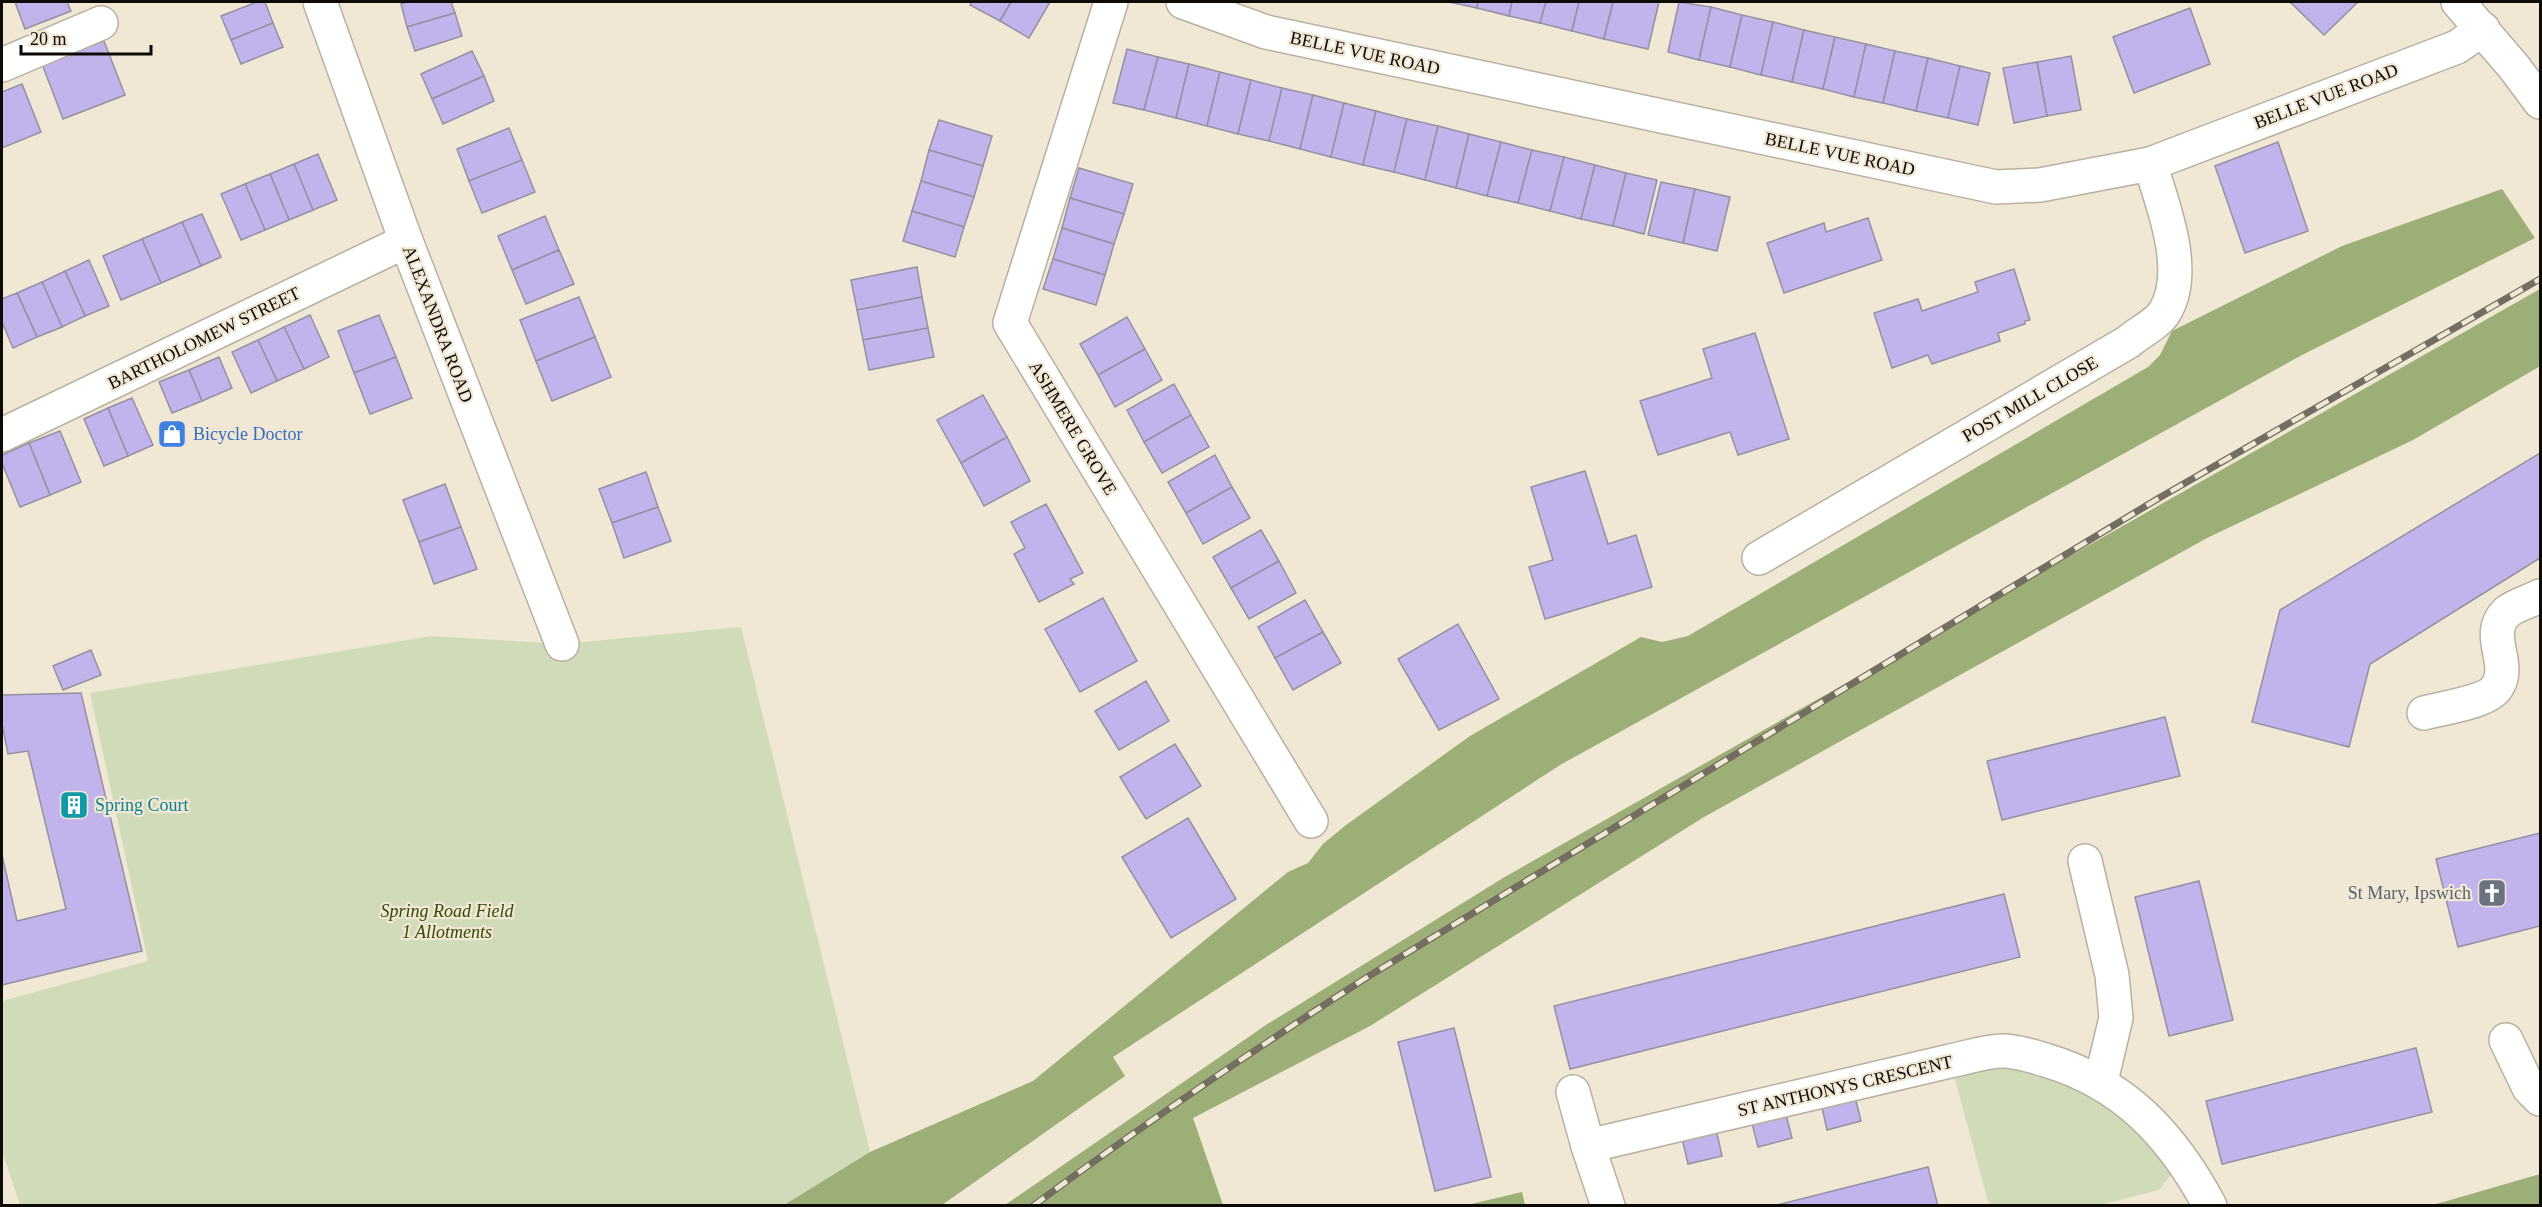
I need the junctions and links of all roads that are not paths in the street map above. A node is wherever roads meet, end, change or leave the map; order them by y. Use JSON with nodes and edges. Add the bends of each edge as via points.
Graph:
{"nodes":[{"id":1,"x":320,"y":2,"type":"edge"},
{"id":2,"x":1111,"y":2,"type":"edge"},
{"id":3,"x":1184,"y":2,"type":"edge"},
{"id":4,"x":2458,"y":2,"type":"edge"},
{"id":5,"x":101,"y":23,"type":"dead end"},
{"id":6,"x":2483,"y":29,"type":"junction"},
{"id":7,"x":2,"y":65,"type":"edge"},
{"id":8,"x":2541,"y":102,"type":"edge"},
{"id":9,"x":2150,"y":164,"type":"junction"},
{"id":10,"x":406,"y":241,"type":"junction"},
{"id":11,"x":2,"y":435,"type":"edge"},
{"id":12,"x":1759,"y":558,"type":"dead end"},
{"id":13,"x":2541,"y":596,"type":"edge"},
{"id":14,"x":562,"y":644,"type":"dead end"},
{"id":15,"x":2424,"y":713,"type":"dead end"},
{"id":16,"x":1311,"y":821,"type":"dead end"},
{"id":17,"x":2085,"y":861,"type":"dead end"},
{"id":18,"x":2506,"y":1040,"type":"dead end"},
{"id":19,"x":2101,"y":1081,"type":"junction"},
{"id":20,"x":1574,"y":1092,"type":"dead end"},
{"id":21,"x":2541,"y":1099,"type":"edge"},
{"id":22,"x":1588,"y":1146,"type":"junction"},
{"id":23,"x":1608,"y":1206,"type":"edge"},
{"id":24,"x":2210,"y":1206,"type":"edge"}],
"edges":[{"from":1,"to":10,"type":"street","name":"ALEXANDRA ROAD"},
{"from":2,"to":16,"type":"street","name":"ASHMERE GROVE","via":[[1010,323]]},
{"from":3,"to":9,"type":"street","name":"BELLE VUE ROAD","via":[[1266,32],[1996,187],[2040,185]]},
{"from":4,"to":6,"type":"street"},
{"from":5,"to":7,"type":"street"},
{"from":6,"to":8,"type":"street"},
{"from":6,"to":9,"type":"street","name":"BELLE VUE ROAD","via":[[2457,47]]},
{"from":9,"to":12,"type":"street","name":"POST MILL CLOSE","via":[[2168,219],[2176,281],[2164,314],[2128,342]]},
{"from":10,"to":11,"type":"street","name":"BARTHOLOMEW STREET"},
{"from":10,"to":14,"type":"street","name":"ALEXANDRA ROAD"},
{"from":13,"to":15,"type":"street","via":[[2507,612],[2498,626],[2496,642],[2504,669],[2497,688],[2481,698]]},
{"from":17,"to":19,"type":"street","via":[[2112,975],[2116,1018]]},
{"from":18,"to":21,"type":"street","via":[[2529,1089]]},
{"from":19,"to":22,"type":"street","name":"ST ANTHONYS CRESCENT","via":[[2060,1064],[2004,1051]]},
{"from":19,"to":24,"type":"street","name":"ST ANTHONYS CRESCENT","via":[[2152,1122],[2183,1159]]},
{"from":20,"to":22,"type":"street"},
{"from":22,"to":23,"type":"street"}]}
